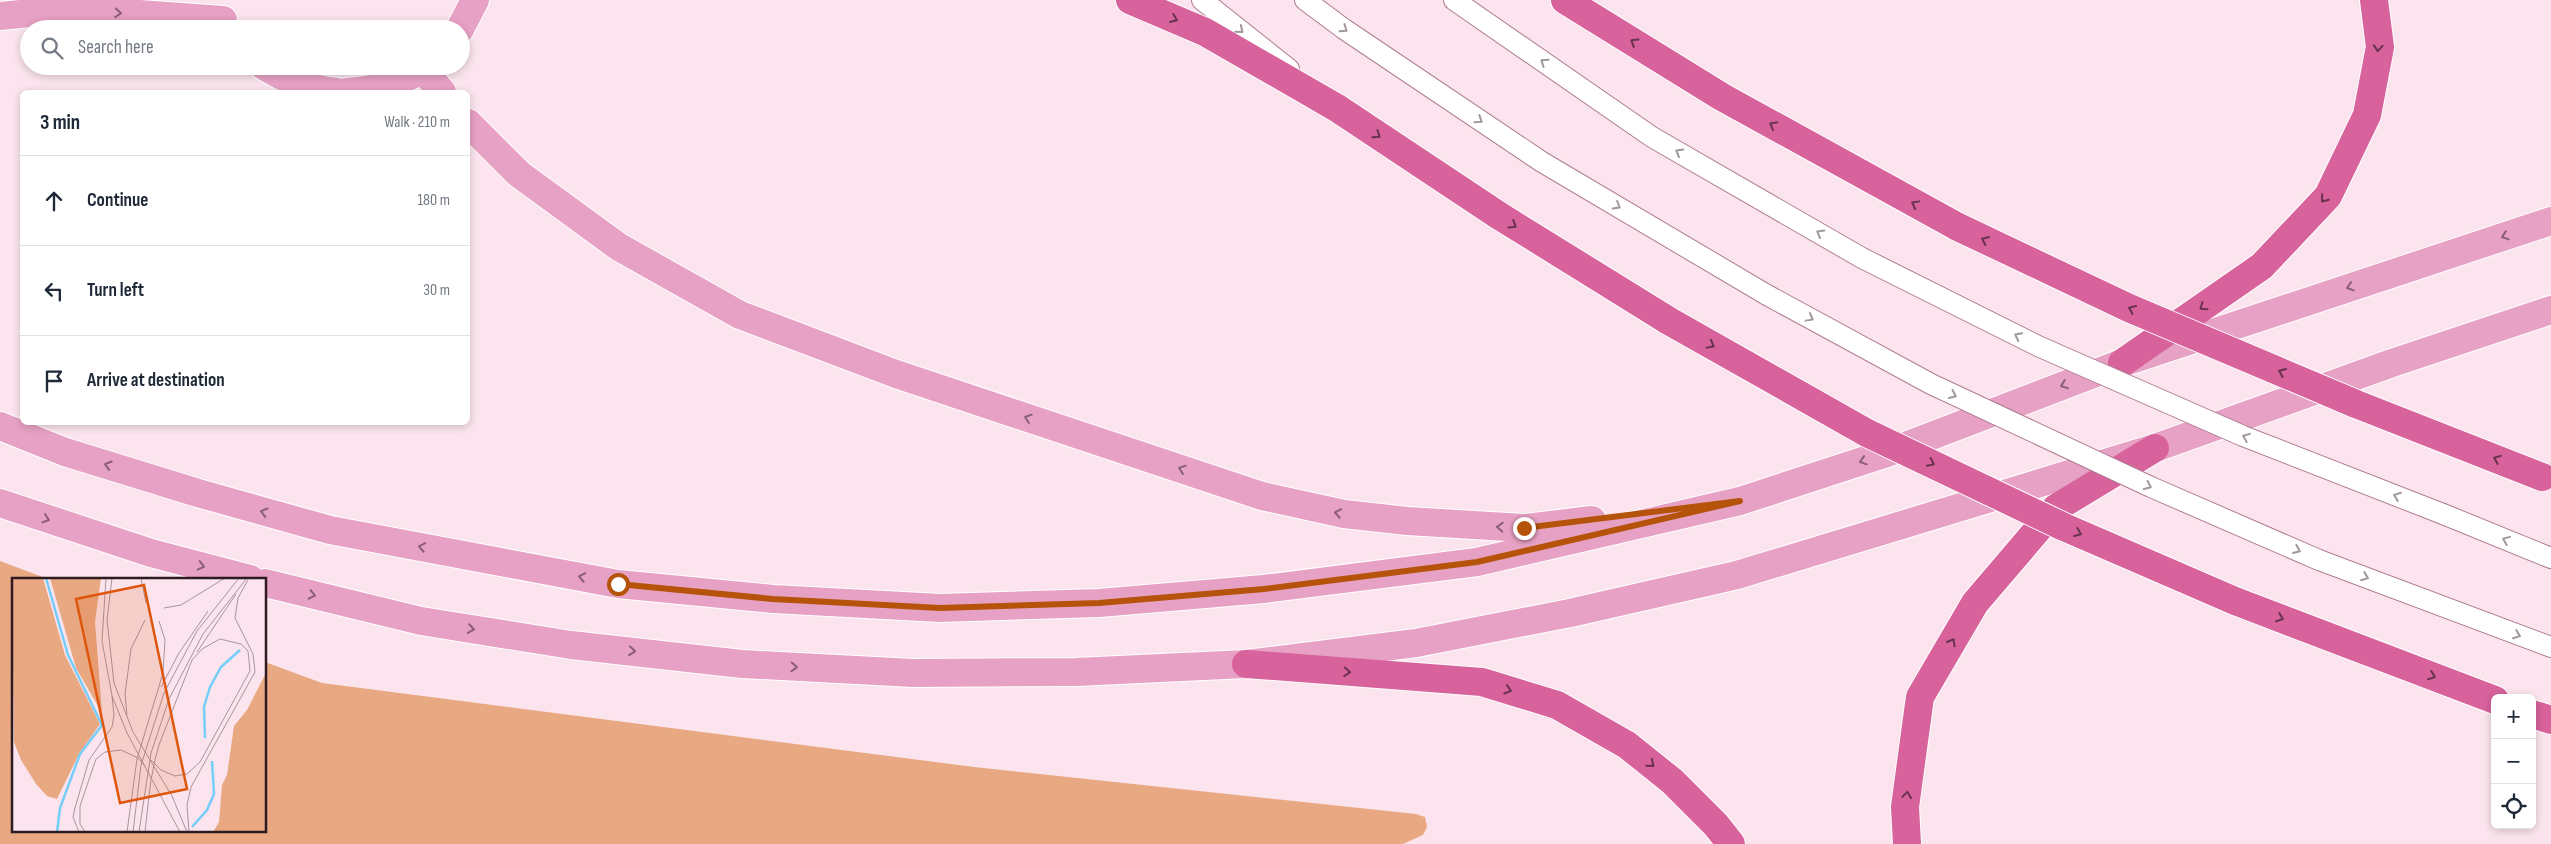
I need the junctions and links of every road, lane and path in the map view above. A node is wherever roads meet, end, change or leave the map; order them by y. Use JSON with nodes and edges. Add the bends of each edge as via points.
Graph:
{"nodes":[{"id":1,"x":95,"y":0,"type":"edge"},
{"id":2,"x":475,"y":0,"type":"edge"},
{"id":3,"x":1130,"y":0,"type":"edge"},
{"id":4,"x":1202,"y":0,"type":"edge"},
{"id":5,"x":1305,"y":0,"type":"edge"},
{"id":6,"x":1454,"y":0,"type":"edge"},
{"id":7,"x":1566,"y":0,"type":"edge"},
{"id":8,"x":2374,"y":0,"type":"edge"},
{"id":9,"x":70,"y":10,"type":"junction"},
{"id":10,"x":0,"y":16,"type":"edge"},
{"id":11,"x":223,"y":16,"type":"edge"},
{"id":12,"x":465,"y":20,"type":"edge"},
{"id":13,"x":279,"y":75,"type":"edge"},
{"id":14,"x":411,"y":75,"type":"edge"},
{"id":15,"x":429,"y":75,"type":"edge"},
{"id":16,"x":320,"y":90,"type":"edge"},
{"id":17,"x":372,"y":90,"type":"edge"},
{"id":18,"x":440,"y":90,"type":"edge"},
{"id":19,"x":1337,"y":108,"type":"junction"},
{"id":20,"x":470,"y":125,"type":"edge"},
{"id":21,"x":2551,"y":221,"type":"edge"},
{"id":22,"x":2551,"y":310,"type":"edge"},
{"id":23,"x":2122,"y":363,"type":"junction"},
{"id":24,"x":0,"y":426,"type":"edge"},
{"id":25,"x":2155,"y":448,"type":"junction"},
{"id":26,"x":2547,"y":479,"type":"edge"},
{"id":27,"x":1740,"y":501,"type":"junction"},
{"id":28,"x":0,"y":503,"type":"edge"},
{"id":29,"x":2551,"y":558,"type":"edge"},
{"id":30,"x":246,"y":578,"type":"edge"},
{"id":31,"x":266,"y":583,"type":"edge"},
{"id":32,"x":2551,"y":647,"type":"edge"},
{"id":33,"x":1246,"y":664,"type":"junction"},
{"id":34,"x":2491,"y":698,"type":"edge"},
{"id":35,"x":2536,"y":715,"type":"edge"},
{"id":36,"x":2551,"y":720,"type":"edge"},
{"id":37,"x":1731,"y":844,"type":"edge"},
{"id":38,"x":1907,"y":844,"type":"edge"}],
"edges":[{"from":1,"to":9,"type":"main road"},
{"from":2,"to":12,"type":"main road"},
{"from":3,"to":19,"type":"highway","one_way":true,"via":[[1205,32]]},
{"from":4,"to":19,"type":"lane","one_way":true},
{"from":5,"to":32,"type":"lane","one_way":true,"bridge":true,"via":[[1542,162],[1767,295],[1931,384],[2151,487],[2319,560]]},
{"from":29,"to":6,"type":"lane","one_way":true,"bridge":true,"via":[[2243,436],[2047,350],[1862,258],[1652,137]]},
{"from":26,"to":7,"type":"highway","one_way":true,"bridge":true,"via":[[2356,404],[2129,308],[1958,227],[1722,97]]},
{"from":8,"to":23,"type":"highway","one_way":true,"via":[[2380,47],[2367,115],[2328,196],[2262,266]]},
{"from":9,"to":10,"type":"main road"},
{"from":9,"to":11,"type":"main road","one_way":true},
{"from":13,"to":16,"type":"main road"},
{"from":14,"to":17,"type":"main road"},
{"from":15,"to":18,"type":"main road"},
{"from":19,"to":34,"type":"highway","one_way":true,"bridge":true,"via":[[1498,215],[1668,321],[1867,433],[2064,527],[2234,600]]},
{"from":27,"to":20,"type":"main road","one_way":true,"via":[[1524,528],[1344,514],[1262,496],[896,374],[740,315],[619,247],[519,174]]},
{"from":21,"to":23,"type":"main road","one_way":true},
{"from":22,"to":25,"type":"main road"},
{"from":23,"to":27,"type":"main road","one_way":true,"via":[[1888,453]]},
{"from":27,"to":24,"type":"main road","one_way":true,"via":[[1477,562],[1264,589],[1099,603],[940,608],[773,599],[618,584],[330,530],[198,494],[65,452]]},
{"from":25,"to":33,"type":"main road","via":[[1737,574],[1570,613],[1416,643]]},
{"from":38,"to":25,"type":"highway","one_way":true,"via":[[1906,807],[1920,697],[1975,603],[2056,508]]},
{"from":28,"to":30,"type":"main road","one_way":true,"via":[[151,553]]},
{"from":31,"to":33,"type":"main road","one_way":true,"via":[[421,621],[571,644],[742,664],[913,673],[1076,672]]},
{"from":33,"to":37,"type":"highway","one_way":true,"via":[[1482,682],[1557,705],[1627,745],[1672,781]]},
{"from":35,"to":36,"type":"highway"}]}
